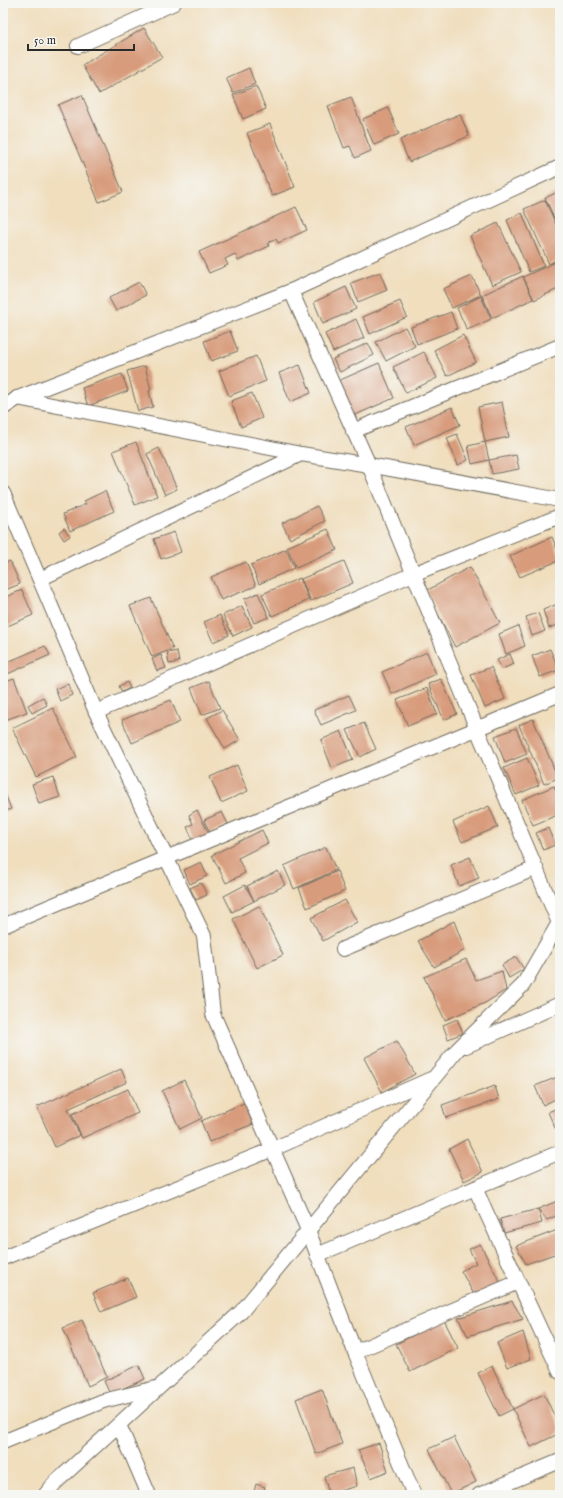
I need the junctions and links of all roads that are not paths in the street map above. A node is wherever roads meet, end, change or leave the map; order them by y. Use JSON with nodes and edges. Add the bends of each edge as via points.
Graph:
{"nodes":[{"id":1,"x":174,"y":3,"type":"edge"},
{"id":2,"x":78,"y":46,"type":"dead end"},
{"id":3,"x":560,"y":167,"type":"edge"},
{"id":4,"x":290,"y":291,"type":"junction"},
{"id":5,"x":560,"y":346,"type":"edge"},
{"id":6,"x":18,"y":398,"type":"junction"},
{"id":7,"x":3,"y":399,"type":"edge"},
{"id":8,"x":3,"y":408,"type":"edge"},
{"id":9,"x":353,"y":431,"type":"junction"},
{"id":10,"x":301,"y":454,"type":"junction"},
{"id":11,"x":370,"y":465,"type":"junction"},
{"id":12,"x":3,"y":493,"type":"edge"},
{"id":13,"x":560,"y":500,"type":"edge"},
{"id":14,"x":560,"y":516,"type":"edge"},
{"id":15,"x":413,"y":574,"type":"junction"},
{"id":16,"x":40,"y":579,"type":"junction"},
{"id":17,"x":560,"y":694,"type":"edge"},
{"id":18,"x":96,"y":712,"type":"junction"},
{"id":19,"x":477,"y":729,"type":"junction"},
{"id":20,"x":166,"y":858,"type":"junction"},
{"id":21,"x":536,"y":868,"type":"junction"},
{"id":22,"x":560,"y":922,"type":"edge"},
{"id":23,"x":3,"y":926,"type":"edge"},
{"id":24,"x":343,"y":949,"type":"dead end"},
{"id":25,"x":560,"y":1004,"type":"edge"},
{"id":26,"x":457,"y":1050,"type":"junction"},
{"id":27,"x":433,"y":1078,"type":"junction"},
{"id":28,"x":273,"y":1149,"type":"junction"},
{"id":29,"x":560,"y":1152,"type":"edge"},
{"id":30,"x":475,"y":1188,"type":"junction"},
{"id":31,"x":308,"y":1230,"type":"junction"},
{"id":32,"x":317,"y":1255,"type":"junction"},
{"id":33,"x":3,"y":1258,"type":"edge"},
{"id":34,"x":518,"y":1282,"type":"junction"},
{"id":35,"x":355,"y":1352,"type":"junction"},
{"id":36,"x":560,"y":1372,"type":"edge"},
{"id":37,"x":159,"y":1388,"type":"junction"},
{"id":38,"x":119,"y":1425,"type":"junction"},
{"id":39,"x":3,"y":1442,"type":"edge"},
{"id":40,"x":560,"y":1461,"type":"edge"},
{"id":41,"x":45,"y":1495,"type":"edge"},
{"id":42,"x":149,"y":1495,"type":"edge"},
{"id":43,"x":414,"y":1495,"type":"edge"},
{"id":44,"x":479,"y":1495,"type":"edge"}],
"edges":[{"from":1,"to":2,"type":"street"},
{"from":3,"to":4,"type":"street"},
{"from":4,"to":6,"type":"street"},
{"from":4,"to":9,"type":"street"},
{"from":5,"to":9,"type":"street"},
{"from":6,"to":7,"type":"street"},
{"from":6,"to":8,"type":"street"},
{"from":6,"to":10,"type":"street"},
{"from":9,"to":11,"type":"street"},
{"from":10,"to":11,"type":"street"},
{"from":10,"to":16,"type":"street"},
{"from":11,"to":13,"type":"street"},
{"from":11,"to":15,"type":"street"},
{"from":12,"to":16,"type":"street"},
{"from":14,"to":15,"type":"street"},
{"from":15,"to":18,"type":"street"},
{"from":15,"to":19,"type":"street"},
{"from":16,"to":18,"type":"street"},
{"from":17,"to":19,"type":"street"},
{"from":18,"to":20,"type":"street"},
{"from":19,"to":20,"type":"street"},
{"from":19,"to":21,"type":"street"},
{"from":20,"to":23,"type":"street"},
{"from":20,"to":28,"type":"street","via":[[204,936],[213,1014]]},
{"from":21,"to":22,"type":"street"},
{"from":21,"to":24,"type":"street"},
{"from":22,"to":26,"type":"street","via":[[523,985]]},
{"from":25,"to":26,"type":"street"},
{"from":26,"to":27,"type":"street"},
{"from":27,"to":28,"type":"street"},
{"from":27,"to":31,"type":"street"},
{"from":28,"to":31,"type":"street"},
{"from":28,"to":33,"type":"street"},
{"from":29,"to":30,"type":"street"},
{"from":30,"to":32,"type":"street"},
{"from":30,"to":34,"type":"street"},
{"from":31,"to":32,"type":"street"},
{"from":31,"to":37,"type":"street","via":[[241,1312]]},
{"from":32,"to":35,"type":"street"},
{"from":34,"to":35,"type":"street"},
{"from":34,"to":36,"type":"street"},
{"from":35,"to":43,"type":"street"},
{"from":37,"to":38,"type":"street"},
{"from":37,"to":39,"type":"street","via":[[103,1401]]},
{"from":38,"to":41,"type":"street"},
{"from":38,"to":42,"type":"street"},
{"from":40,"to":44,"type":"street"}]}
